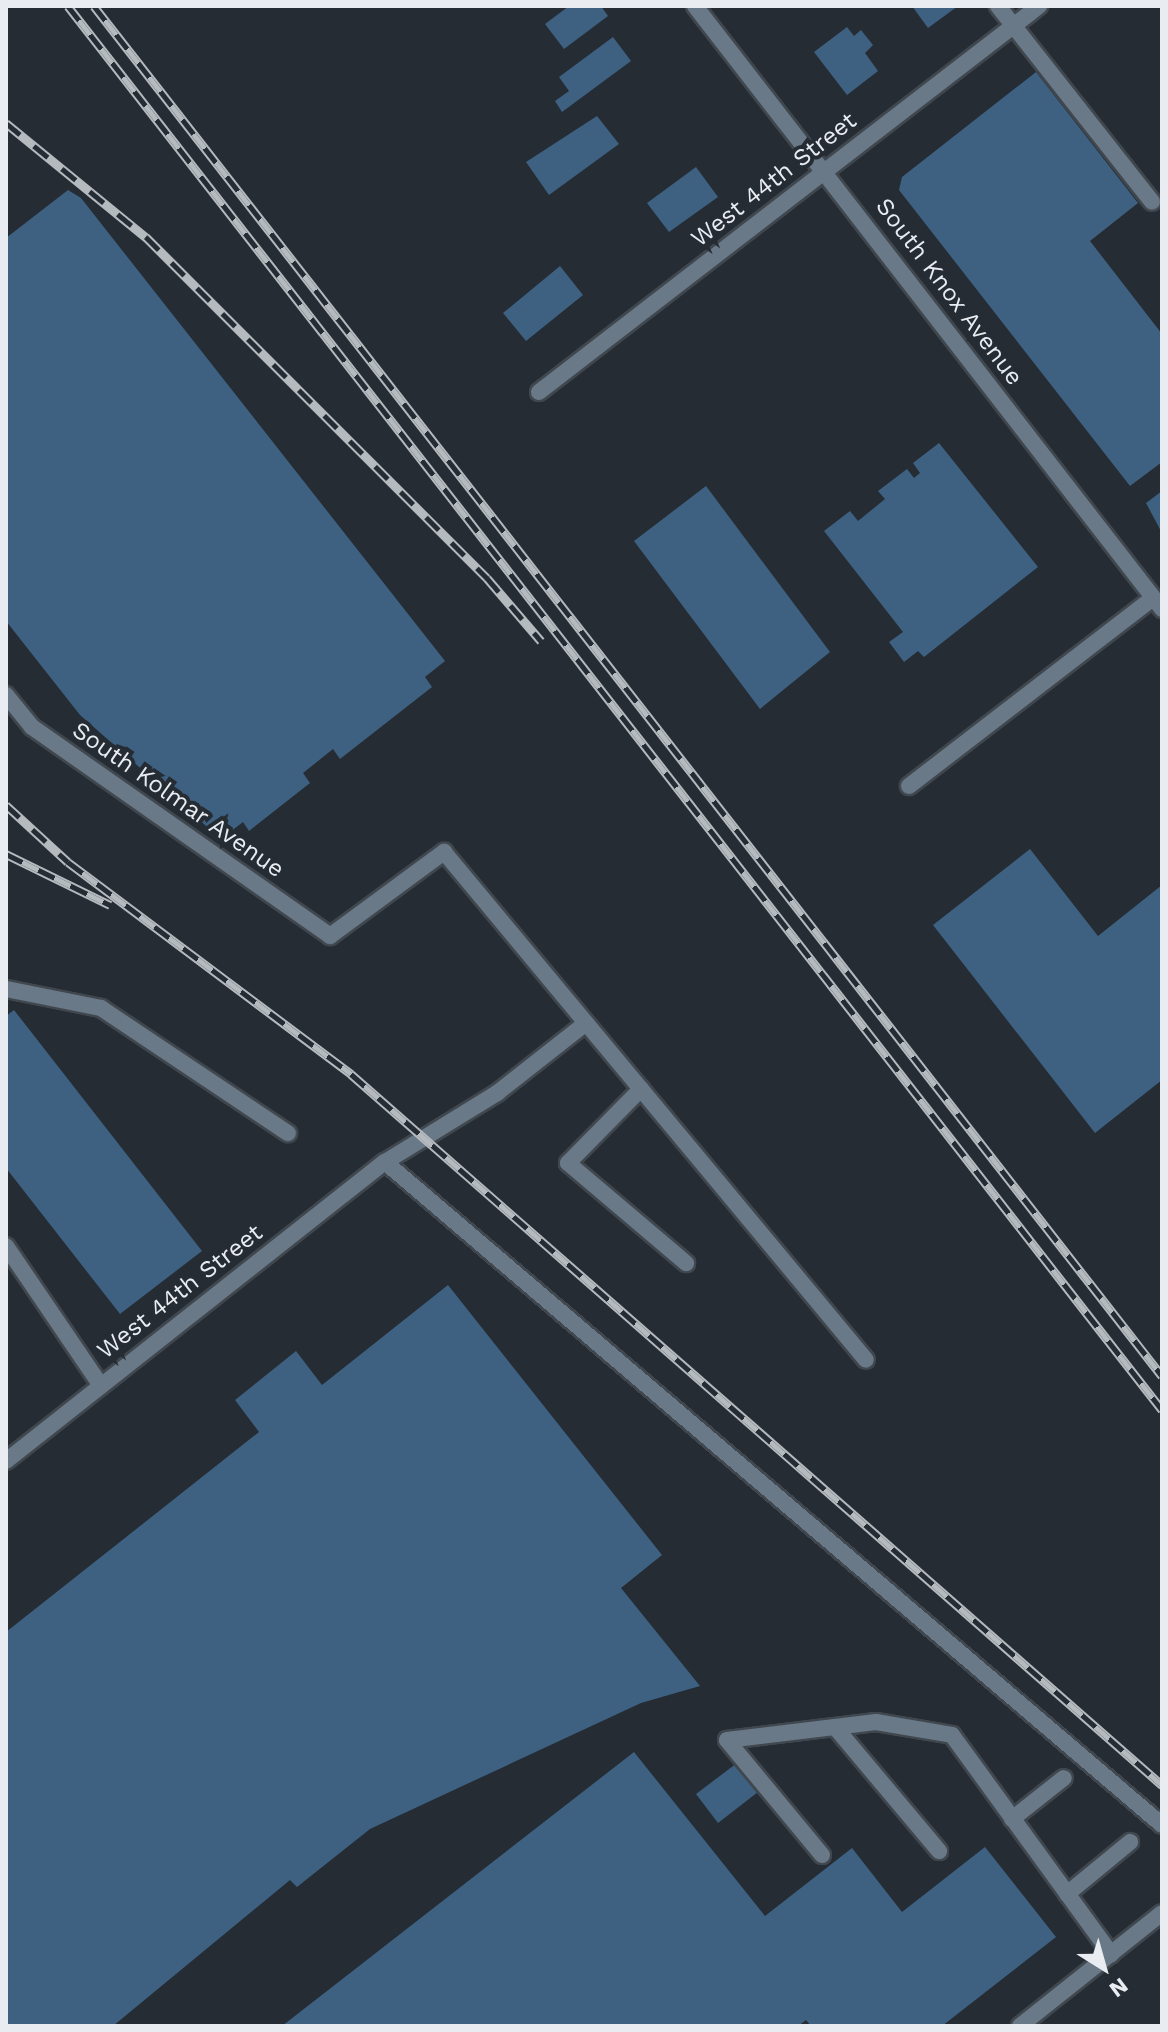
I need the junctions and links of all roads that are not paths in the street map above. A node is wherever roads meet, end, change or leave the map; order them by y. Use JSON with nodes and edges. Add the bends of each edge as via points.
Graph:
{"nodes":[{"id":1,"x":695,"y":6,"type":"edge"},
{"id":2,"x":998,"y":6,"type":"edge"},
{"id":3,"x":1039,"y":6,"type":"edge"},
{"id":4,"x":1013,"y":26,"type":"junction"},
{"id":5,"x":826,"y":171,"type":"junction"},
{"id":6,"x":1152,"y":202,"type":"dead end"},
{"id":7,"x":539,"y":392,"type":"dead end"},
{"id":8,"x":1158,"y":604,"type":"edge"},
{"id":9,"x":6,"y":695,"type":"edge"},
{"id":10,"x":909,"y":786,"type":"dead end"},
{"id":11,"x":6,"y":989,"type":"edge"},
{"id":12,"x":586,"y":1023,"type":"junction"},
{"id":13,"x":641,"y":1089,"type":"junction"},
{"id":14,"x":288,"y":1133,"type":"dead end"},
{"id":15,"x":385,"y":1162,"type":"junction"},
{"id":16,"x":6,"y":1246,"type":"edge"},
{"id":17,"x":686,"y":1263,"type":"dead end"},
{"id":18,"x":866,"y":1360,"type":"dead end"},
{"id":19,"x":101,"y":1386,"type":"junction"},
{"id":20,"x":6,"y":1461,"type":"edge"},
{"id":21,"x":835,"y":1727,"type":"junction"},
{"id":22,"x":1064,"y":1778,"type":"dead end"},
{"id":23,"x":1012,"y":1819,"type":"junction"},
{"id":24,"x":1162,"y":1825,"type":"edge"},
{"id":25,"x":1130,"y":1842,"type":"dead end"},
{"id":26,"x":939,"y":1851,"type":"dead end"},
{"id":27,"x":822,"y":1855,"type":"dead end"},
{"id":28,"x":1067,"y":1894,"type":"junction"},
{"id":29,"x":1162,"y":1913,"type":"edge"},
{"id":30,"x":1111,"y":1954,"type":"junction"},
{"id":31,"x":1020,"y":2026,"type":"edge"}],
"edges":[{"from":1,"to":5,"type":"street","name":"South Knox Avenue"},
{"from":2,"to":4,"type":"street"},
{"from":3,"to":4,"type":"street","name":"West 44th Street"},
{"from":4,"to":5,"type":"street","name":"West 44th Street"},
{"from":4,"to":6,"type":"street"},
{"from":5,"to":7,"type":"street","name":"West 44th Street"},
{"from":5,"to":8,"type":"street","name":"South Knox Avenue"},
{"from":8,"to":10,"type":"street"},
{"from":9,"to":12,"type":"street","name":"South Kolmar Avenue","via":[[32,727],[330,936],[444,852]]},
{"from":11,"to":14,"type":"street","via":[[101,1008]]},
{"from":12,"to":13,"type":"street"},
{"from":12,"to":15,"type":"street","name":"West 44th Street","via":[[497,1093]]},
{"from":13,"to":17,"type":"street","via":[[568,1163]]},
{"from":13,"to":18,"type":"street"},
{"from":15,"to":19,"type":"street","name":"West 44th Street"},
{"from":15,"to":24,"type":"street"},
{"from":16,"to":19,"type":"street"},
{"from":19,"to":20,"type":"street","name":"West 44th Street"},
{"from":21,"to":23,"type":"street","via":[[876,1722],[952,1735]]},
{"from":21,"to":26,"type":"street"},
{"from":21,"to":27,"type":"street","via":[[727,1740]]},
{"from":22,"to":23,"type":"street"},
{"from":23,"to":28,"type":"street"},
{"from":25,"to":28,"type":"street"},
{"from":28,"to":30,"type":"street"},
{"from":29,"to":30,"type":"street"},
{"from":30,"to":31,"type":"street"}]}
